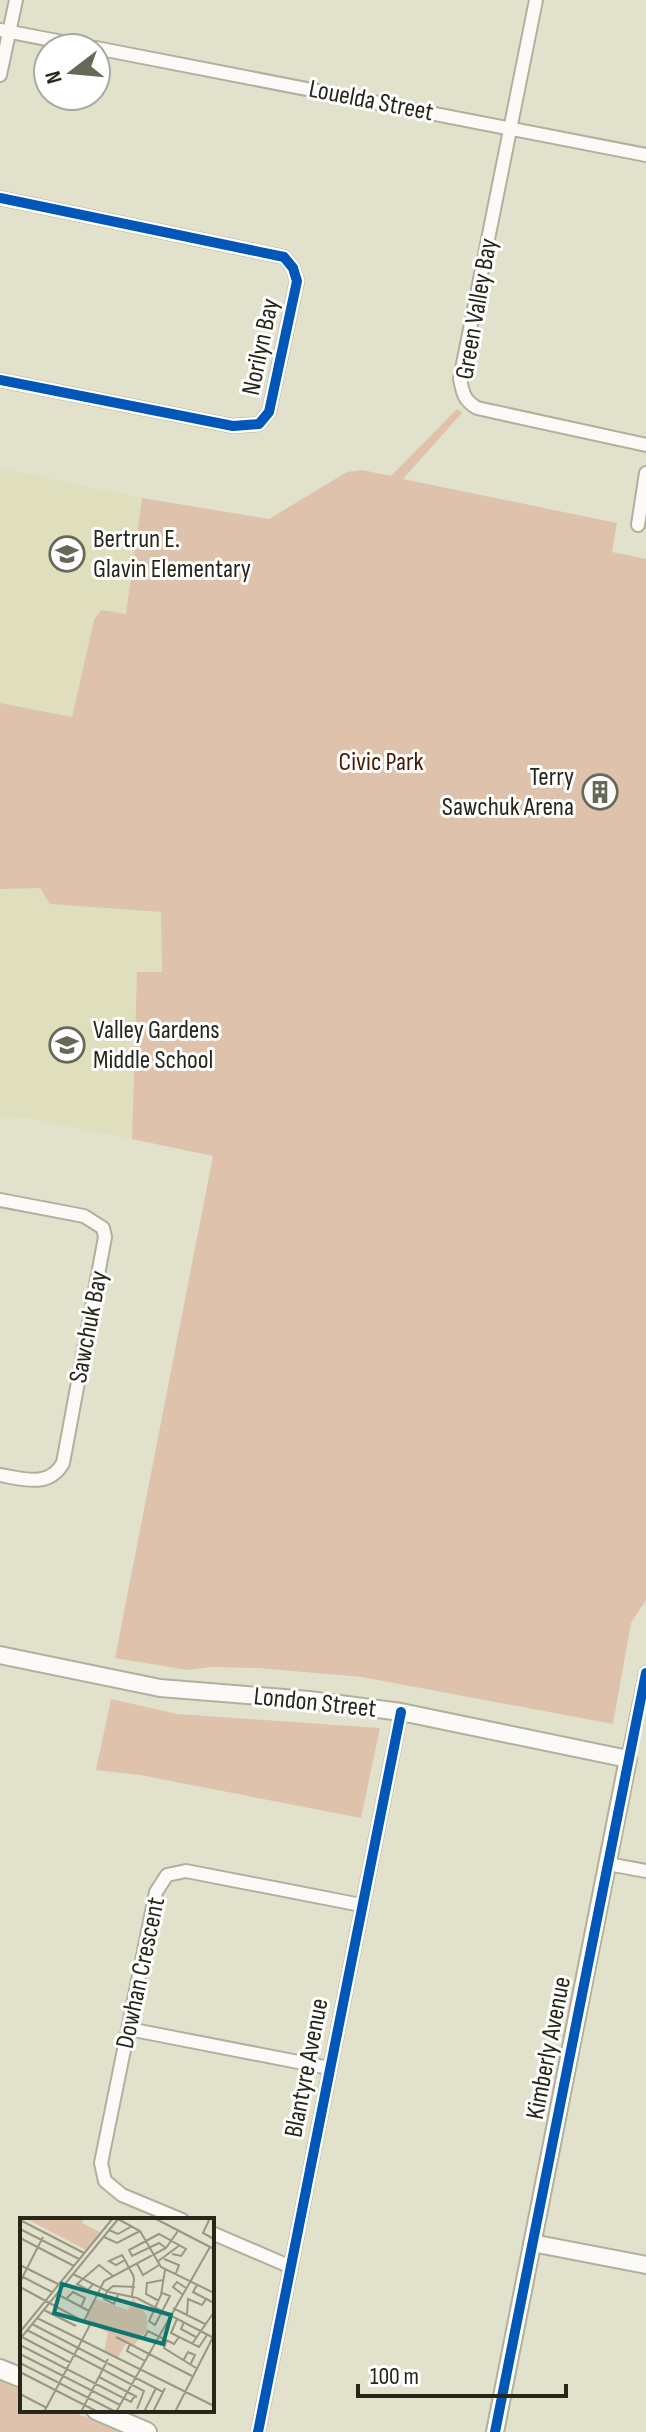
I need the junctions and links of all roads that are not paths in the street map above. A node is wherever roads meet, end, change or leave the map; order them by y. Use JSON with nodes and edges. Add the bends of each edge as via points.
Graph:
{"nodes":[{"id":1,"x":16,"y":0,"type":"edge"},
{"id":2,"x":536,"y":0,"type":"edge"},
{"id":3,"x":5,"y":31,"type":"edge"},
{"id":4,"x":32,"y":36,"type":"edge"},
{"id":5,"x":112,"y":51,"type":"edge"},
{"id":6,"x":0,"y":75,"type":"edge"},
{"id":7,"x":511,"y":129,"type":"junction"},
{"id":8,"x":646,"y":155,"type":"edge"},
{"id":9,"x":0,"y":198,"type":"edge"},
{"id":10,"x":0,"y":380,"type":"edge"},
{"id":11,"x":646,"y":445,"type":"edge"},
{"id":12,"x":646,"y":473,"type":"edge"},
{"id":13,"x":638,"y":525,"type":"dead end"},
{"id":14,"x":0,"y":1200,"type":"edge"},
{"id":15,"x":0,"y":1475,"type":"edge"},
{"id":16,"x":0,"y":1655,"type":"edge"},
{"id":17,"x":646,"y":1673,"type":"edge"},
{"id":18,"x":401,"y":1712,"type":"junction"},
{"id":19,"x":628,"y":1759,"type":"junction"},
{"id":20,"x":608,"y":1864,"type":"junction"},
{"id":21,"x":646,"y":1871,"type":"edge"},
{"id":22,"x":361,"y":1905,"type":"junction"},
{"id":23,"x":129,"y":2029,"type":"junction"},
{"id":24,"x":329,"y":2068,"type":"junction"},
{"id":25,"x":177,"y":2218,"type":"edge"},
{"id":26,"x":214,"y":2234,"type":"edge"},
{"id":27,"x":532,"y":2243,"type":"junction"},
{"id":28,"x":646,"y":2265,"type":"edge"},
{"id":29,"x":291,"y":2267,"type":"junction"},
{"id":30,"x":0,"y":2369,"type":"edge"},
{"id":31,"x":20,"y":2377,"type":"edge"},
{"id":32,"x":101,"y":2412,"type":"edge"},
{"id":33,"x":147,"y":2432,"type":"edge"},
{"id":34,"x":258,"y":2432,"type":"edge"},
{"id":35,"x":495,"y":2432,"type":"edge"}],
"edges":[{"from":1,"to":3,"type":"street"},
{"from":2,"to":7,"type":"street"},
{"from":3,"to":4,"type":"street","name":"Louelda Street"},
{"from":3,"to":6,"type":"street"},
{"from":5,"to":7,"type":"street","name":"Louelda Street"},
{"from":7,"to":8,"type":"street","name":"Louelda Street"},
{"from":7,"to":11,"type":"street","name":"Green Valley Bay","via":[[460,379],[463,394],[477,408]]},
{"from":9,"to":10,"type":"street","name":"Norilyn Bay","via":[[284,257],[297,281],[269,412],[259,424],[233,426]]},
{"from":12,"to":13,"type":"street"},
{"from":14,"to":15,"type":"street","name":"Sawchuk Bay","via":[[84,1216],[103,1228],[105,1237],[63,1463],[43,1480]]},
{"from":16,"to":18,"type":"street","name":"London Street","via":[[160,1688]]},
{"from":17,"to":19,"type":"street","name":"Kimberly Avenue"},
{"from":18,"to":19,"type":"street","name":"London Street"},
{"from":18,"to":22,"type":"street","name":"Blantyre Avenue"},
{"from":19,"to":20,"type":"street","name":"Kimberly Avenue"},
{"from":20,"to":21,"type":"street"},
{"from":20,"to":27,"type":"street","name":"Kimberly Avenue"},
{"from":22,"to":23,"type":"street","name":"Dowhan Crescent","via":[[186,1871],[167,1875],[156,1892]]},
{"from":22,"to":24,"type":"street","name":"Blantyre Avenue"},
{"from":23,"to":24,"type":"street"},
{"from":23,"to":25,"type":"street","name":"Dowhan Crescent","via":[[101,2163],[105,2181],[122,2195]]},
{"from":24,"to":29,"type":"street","name":"Blantyre Avenue"},
{"from":26,"to":29,"type":"street"},
{"from":27,"to":28,"type":"street"},
{"from":27,"to":35,"type":"street","name":"Kimberly Avenue"},
{"from":29,"to":34,"type":"street","name":"Blantyre Avenue"},
{"from":30,"to":31,"type":"main road"},
{"from":32,"to":33,"type":"main road"}]}
